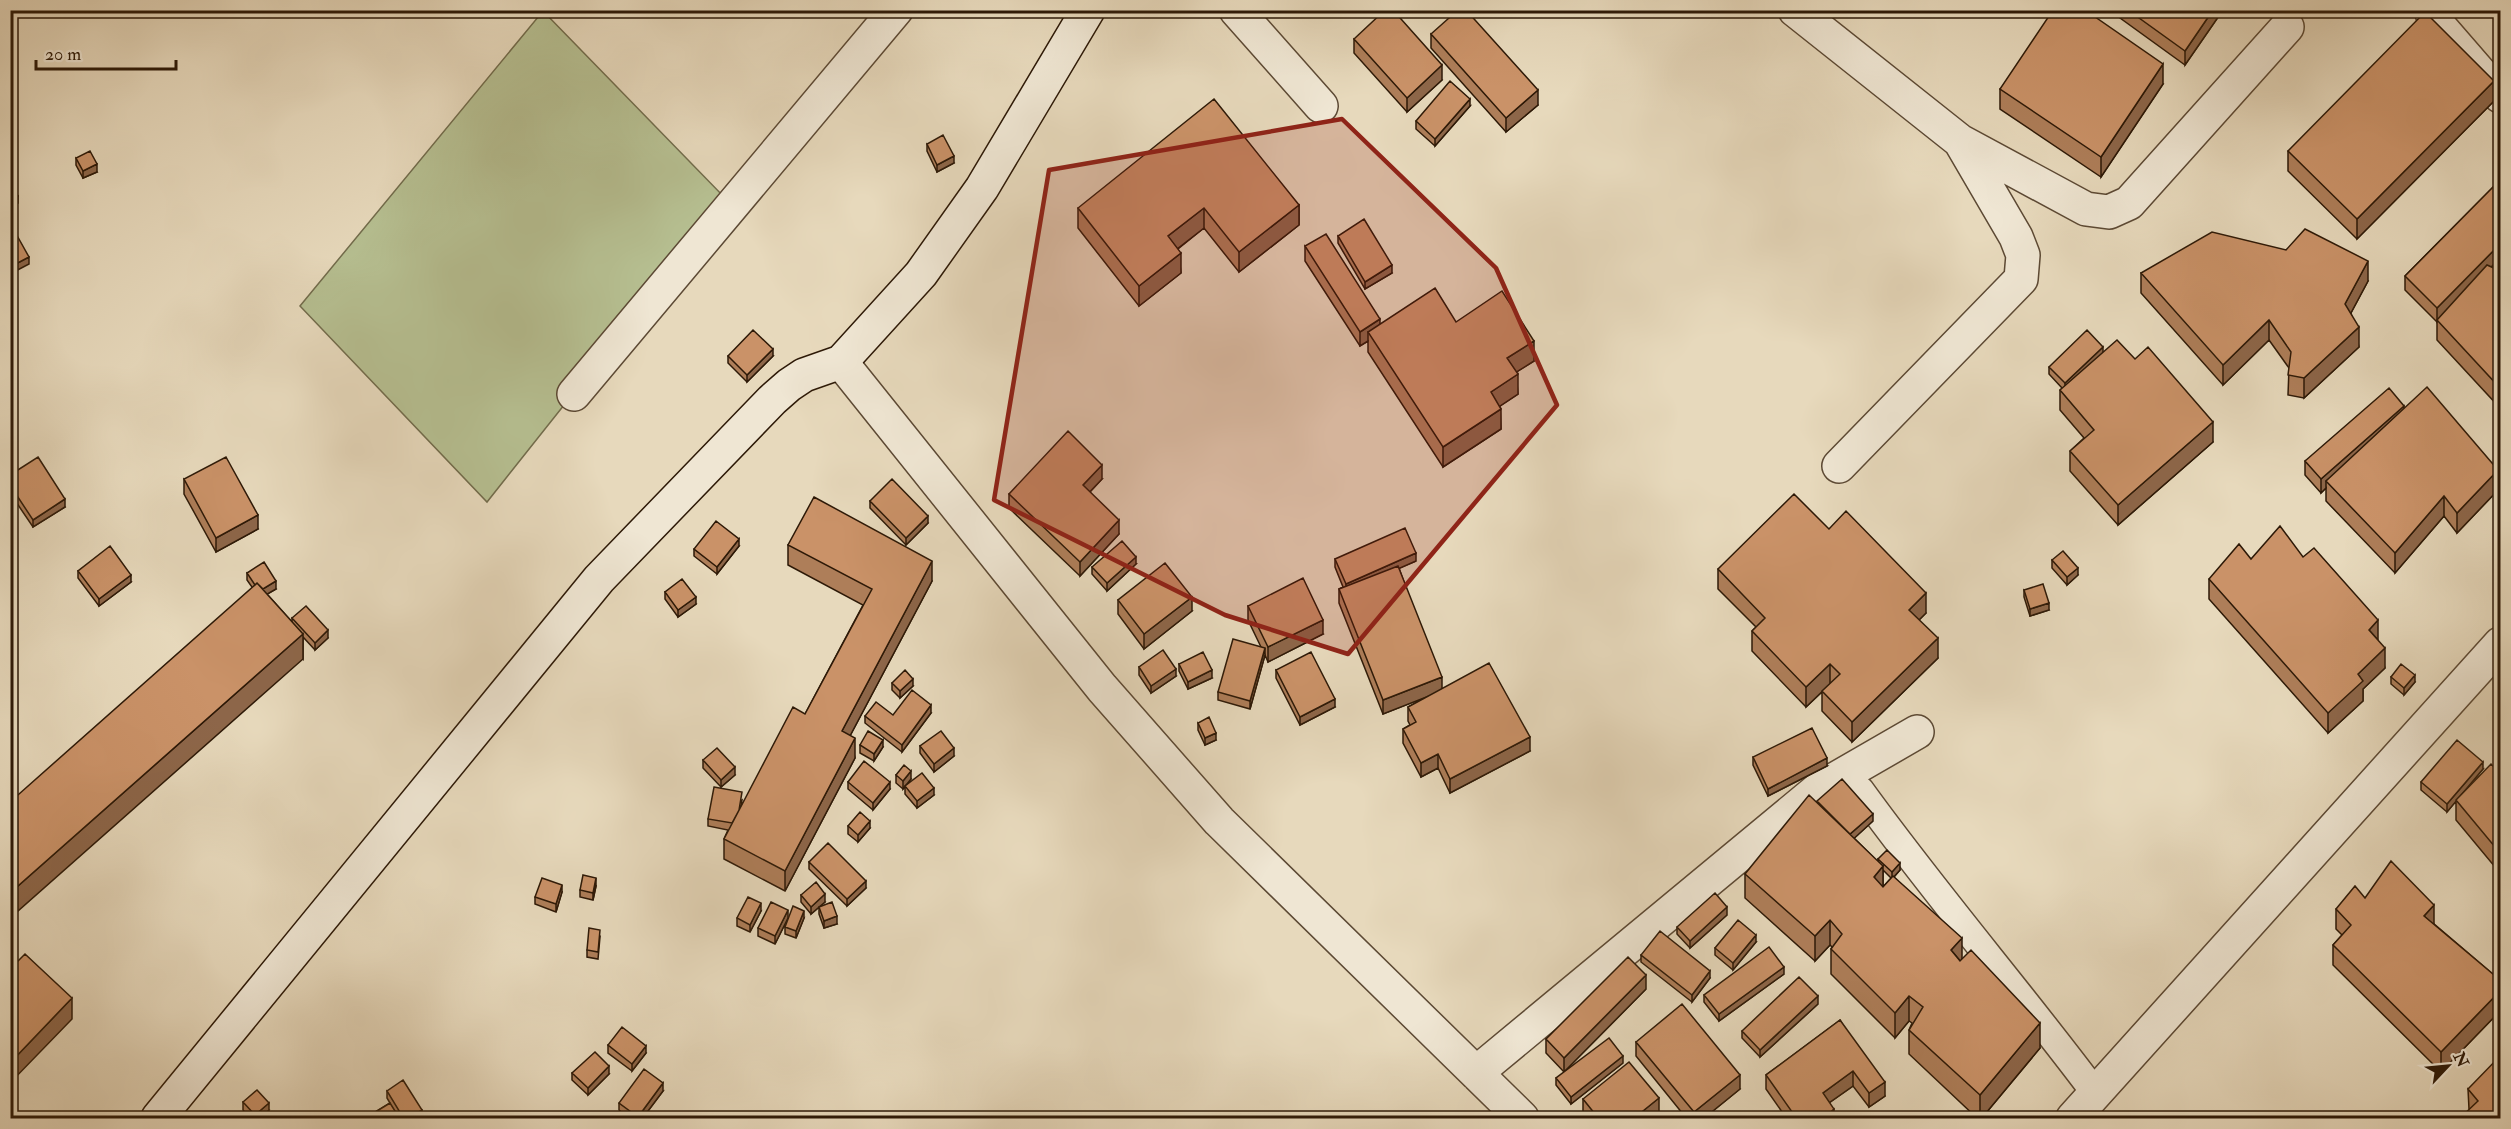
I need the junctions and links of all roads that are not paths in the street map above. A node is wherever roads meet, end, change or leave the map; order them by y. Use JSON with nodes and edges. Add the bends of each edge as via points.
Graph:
{"nodes":[{"id":1,"x":896,"y":10,"type":"edge"},
{"id":2,"x":1088,"y":10,"type":"edge"},
{"id":3,"x":1236,"y":10,"type":"edge"},
{"id":4,"x":1795,"y":10,"type":"edge"},
{"id":5,"x":2431,"y":10,"type":"edge"},
{"id":6,"x":2287,"y":27,"type":"dead end"},
{"id":7,"x":2500,"y":96,"type":"edge"},
{"id":8,"x":1321,"y":106,"type":"dead end"},
{"id":9,"x":1960,"y":141,"type":"junction"},
{"id":10,"x":841,"y":362,"type":"junction"},
{"id":11,"x":574,"y":394,"type":"dead end"},
{"id":12,"x":1839,"y":466,"type":"dead end"},
{"id":13,"x":2500,"y":644,"type":"edge"},
{"id":14,"x":1917,"y":732,"type":"dead end"},
{"id":15,"x":1860,"y":790,"type":"dead end"},
{"id":16,"x":1476,"y":1073,"type":"junction"},
{"id":17,"x":2096,"y":1094,"type":"junction"},
{"id":18,"x":158,"y":1119,"type":"edge"},
{"id":19,"x":1522,"y":1119,"type":"edge"},
{"id":20,"x":2073,"y":1119,"type":"edge"}],
"edges":[{"from":1,"to":11,"type":"street"},
{"from":2,"to":10,"type":"street","via":[[982,188],[921,273]]},
{"from":3,"to":8,"type":"street"},
{"from":4,"to":9,"type":"street"},
{"from":5,"to":7,"type":"street","via":[[2435,21]]},
{"from":6,"to":9,"type":"street","via":[[2128,203],[2109,212],[2086,209]]},
{"from":9,"to":12,"type":"street","via":[[2024,255],[2021,279]]},
{"from":10,"to":16,"type":"street","via":[[1102,688],[1220,821]]},
{"from":10,"to":18,"type":"street","via":[[804,375],[789,385],[599,579]]},
{"from":13,"to":17,"type":"street"},
{"from":14,"to":16,"type":"street","via":[[1820,788]]},
{"from":15,"to":17,"type":"lane"},
{"from":16,"to":19,"type":"street"},
{"from":17,"to":20,"type":"street"}]}
